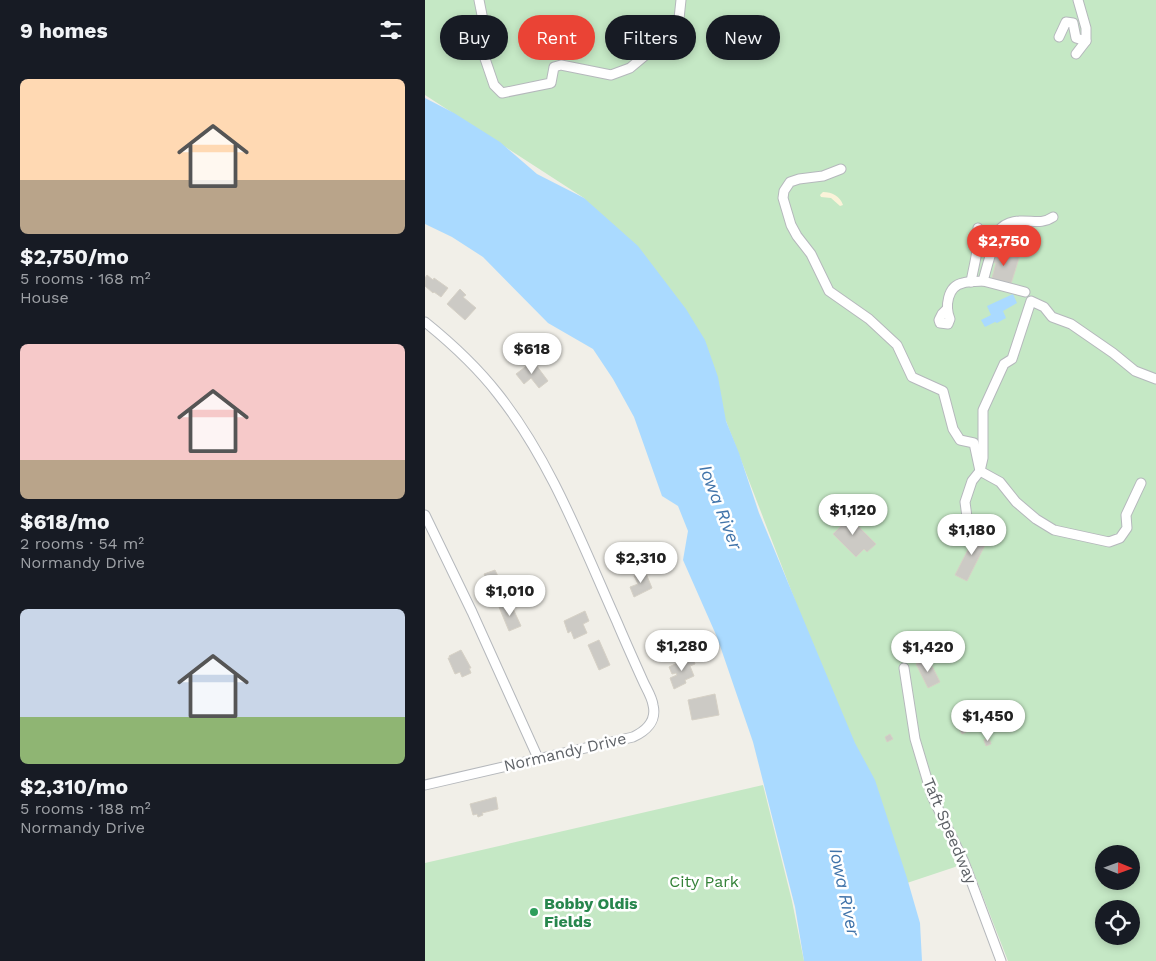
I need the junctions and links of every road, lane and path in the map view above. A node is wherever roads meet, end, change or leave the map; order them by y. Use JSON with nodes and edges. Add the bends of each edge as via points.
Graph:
{"nodes":[{"id":1,"x":479,"y":0,"type":"edge"},
{"id":2,"x":681,"y":0,"type":"edge"},
{"id":3,"x":1078,"y":0,"type":"edge"},
{"id":4,"x":1059,"y":37,"type":"dead end"},
{"id":5,"x":1085,"y":41,"type":"junction"},
{"id":6,"x":1076,"y":54,"type":"dead end"},
{"id":7,"x":841,"y":170,"type":"dead end"},
{"id":8,"x":1053,"y":217,"type":"dead end"},
{"id":9,"x":978,"y":228,"type":"dead end"},
{"id":10,"x":983,"y":281,"type":"junction"},
{"id":11,"x":971,"y":282,"type":"junction"},
{"id":12,"x":1025,"y":292,"type":"dead end"},
{"id":13,"x":946,"y":310,"type":"dead end"},
{"id":14,"x":425,"y":322,"type":"edge"},
{"id":15,"x":1156,"y":380,"type":"edge"},
{"id":16,"x":980,"y":471,"type":"junction"},
{"id":17,"x":1141,"y":482,"type":"dead end"},
{"id":18,"x":425,"y":515,"type":"edge"},
{"id":19,"x":974,"y":528,"type":"dead end"},
{"id":20,"x":904,"y":668,"type":"dead end"},
{"id":21,"x":538,"y":758,"type":"junction"},
{"id":22,"x":425,"y":785,"type":"edge"},
{"id":23,"x":1001,"y":961,"type":"edge"}],
"edges":[{"from":1,"to":2,"type":"street","via":[[483,20],[480,44],[494,85],[502,93],[551,83],[554,67],[561,65],[611,75],[630,68],[678,28]]},
{"from":3,"to":5,"type":"street","via":[[1086,28]]},
{"from":4,"to":5,"type":"street","via":[[1069,21],[1073,23],[1076,38]]},
{"from":5,"to":6,"type":"street"},
{"from":7,"to":16,"type":"street","via":[[790,182],[783,198],[791,225],[811,254],[829,291],[869,319],[897,345],[912,377],[943,391],[953,429],[960,440],[974,443]]},
{"from":8,"to":10,"type":"street","via":[[1046,222],[1019,221],[999,229]]},
{"from":9,"to":11,"type":"street","via":[[980,242]]},
{"from":10,"to":11,"type":"street"},
{"from":10,"to":12,"type":"street"},
{"from":11,"to":13,"type":"street","via":[[957,285],[950,293]]},
{"from":14,"to":21,"type":"street","name":"Normandy Drive","via":[[443,336],[497,393],[534,445],[653,705],[652,722],[642,733]]},
{"from":15,"to":16,"type":"street","via":[[1135,372],[1071,324],[1052,317],[1044,307],[1031,301],[1012,360],[1004,364],[983,410]]},
{"from":16,"to":17,"type":"street","via":[[1000,482],[1036,519],[1054,530],[1109,542],[1120,538],[1127,528],[1126,515]]},
{"from":16,"to":19,"type":"street","via":[[972,481],[965,502],[967,517]]},
{"from":18,"to":21,"type":"street"},
{"from":20,"to":23,"type":"street","name":"Taft Speedway","via":[[915,739],[932,796],[964,862]]},
{"from":21,"to":22,"type":"street","name":"Normandy Drive"}]}
